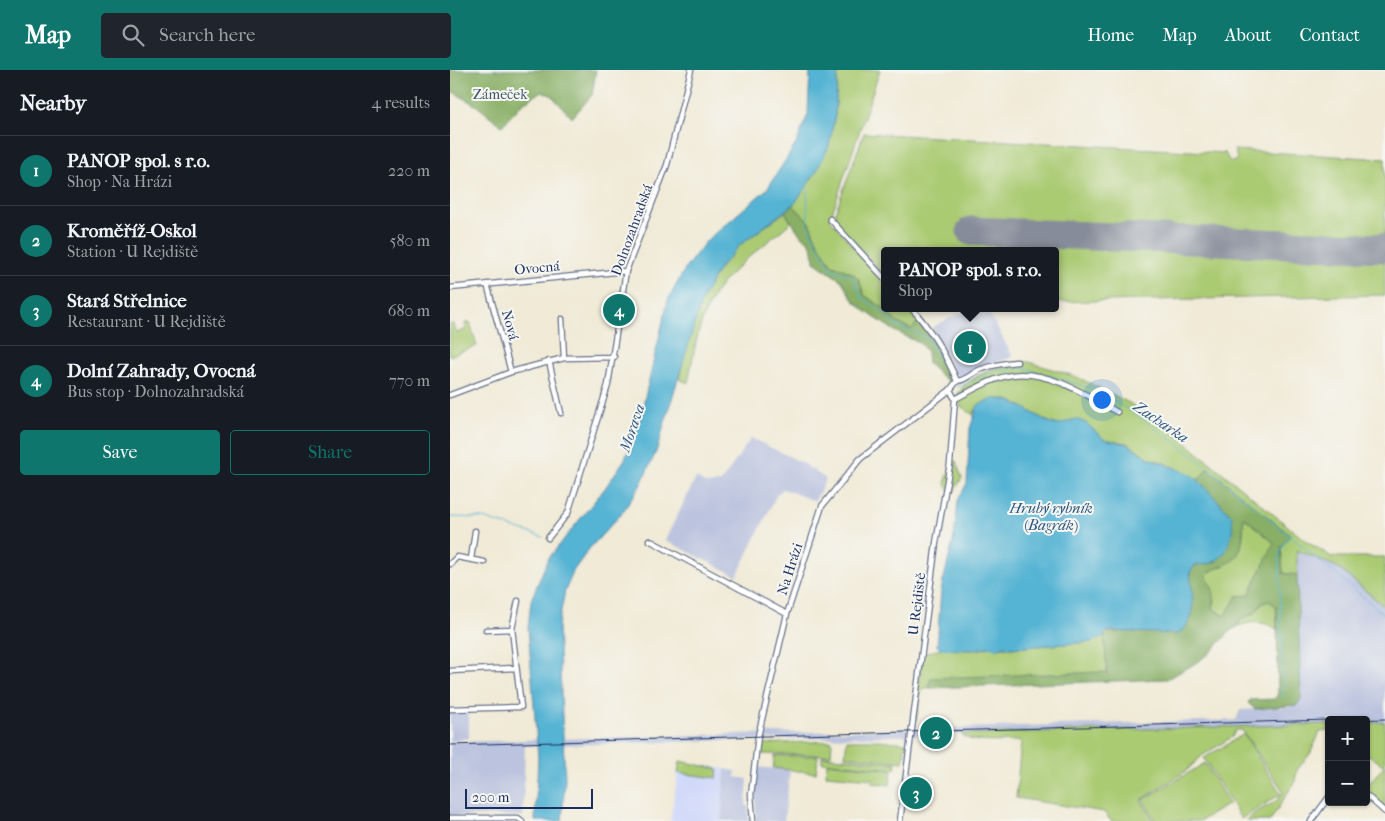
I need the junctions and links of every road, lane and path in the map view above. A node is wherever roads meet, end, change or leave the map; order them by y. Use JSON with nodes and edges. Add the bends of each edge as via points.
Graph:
{"nodes":[{"id":1,"x":691,"y":70,"type":"edge"},
{"id":2,"x":830,"y":219,"type":"dead end"},
{"id":3,"x":626,"y":271,"type":"junction"},
{"id":4,"x":881,"y":276,"type":"edge"},
{"id":5,"x":487,"y":284,"type":"junction"},
{"id":6,"x":450,"y":288,"type":"edge"},
{"id":7,"x":915,"y":312,"type":"edge"},
{"id":8,"x":562,"y":319,"type":"dead end"},
{"id":9,"x":614,"y":357,"type":"junction"},
{"id":10,"x":564,"y":358,"type":"junction"},
{"id":11,"x":549,"y":361,"type":"junction"},
{"id":12,"x":1018,"y":362,"type":"dead end"},
{"id":13,"x":511,"y":372,"type":"junction"},
{"id":14,"x":956,"y":381,"type":"junction"},
{"id":15,"x":952,"y":389,"type":"junction"},
{"id":16,"x":450,"y":395,"type":"edge"},
{"id":17,"x":955,"y":399,"type":"junction"},
{"id":18,"x":1117,"y":412,"type":"dead end"},
{"id":19,"x":561,"y":413,"type":"dead end"},
{"id":20,"x":475,"y":531,"type":"dead end"},
{"id":21,"x":548,"y":538,"type":"dead end"},
{"id":22,"x":649,"y":540,"type":"dead end"},
{"id":23,"x":471,"y":559,"type":"junction"},
{"id":24,"x":484,"y":562,"type":"dead end"},
{"id":25,"x":450,"y":564,"type":"edge"},
{"id":26,"x":518,"y":602,"type":"dead end"},
{"id":27,"x":787,"y":614,"type":"junction"},
{"id":28,"x":512,"y":629,"type":"junction"},
{"id":29,"x":486,"y":630,"type":"dead end"},
{"id":30,"x":515,"y":668,"type":"junction"},
{"id":31,"x":450,"y":671,"type":"edge"},
{"id":32,"x":450,"y":709,"type":"edge"},
{"id":33,"x":1370,"y":799,"type":"edge"},
{"id":34,"x":1325,"y":802,"type":"edge"},
{"id":35,"x":1385,"y":812,"type":"edge"},
{"id":36,"x":450,"y":818,"type":"edge"},
{"id":37,"x":521,"y":820,"type":"edge"},
{"id":38,"x":753,"y":821,"type":"edge"},
{"id":39,"x":900,"y":821,"type":"edge"},
{"id":40,"x":1311,"y":821,"type":"edge"}],
"edges":[{"from":1,"to":3,"type":"street","name":"Dolnozahradská","via":[[667,164]]},
{"from":2,"to":4,"type":"street"},
{"from":3,"to":5,"type":"street","name":"Ovocná"},
{"from":3,"to":9,"type":"street","name":"Dolnozahradská"},
{"from":5,"to":6,"type":"street","name":"Ovocná"},
{"from":5,"to":13,"type":"street","name":"Nová"},
{"from":7,"to":14,"type":"street","via":[[928,325]]},
{"from":8,"to":10,"type":"street"},
{"from":9,"to":10,"type":"street"},
{"from":9,"to":21,"type":"street","name":"Dolnozahradská","via":[[568,514]]},
{"from":10,"to":11,"type":"street"},
{"from":11,"to":13,"type":"street"},
{"from":11,"to":19,"type":"street"},
{"from":12,"to":14,"type":"street","name":"Na Hrázi","via":[[980,369],[965,380]]},
{"from":13,"to":16,"type":"street"},
{"from":14,"to":15,"type":"street","name":"Na Hrázi"},
{"from":15,"to":17,"type":"street"},
{"from":15,"to":27,"type":"street","name":"Na Hrázi","via":[[860,459],[840,481],[822,506]]},
{"from":17,"to":18,"type":"street","via":[[1014,374],[1035,376],[1077,389]]},
{"from":17,"to":39,"type":"street","name":"U Rejdiště","via":[[950,464],[935,552]]},
{"from":20,"to":23,"type":"street"},
{"from":22,"to":27,"type":"street"},
{"from":23,"to":24,"type":"street"},
{"from":23,"to":25,"type":"street","via":[[457,557]]},
{"from":26,"to":28,"type":"street"},
{"from":27,"to":38,"type":"street","name":"Na Hrázi","via":[[755,751],[751,795]]},
{"from":28,"to":29,"type":"street"},
{"from":28,"to":30,"type":"street"},
{"from":30,"to":31,"type":"street"},
{"from":30,"to":32,"type":"street","via":[[521,707]]},
{"from":33,"to":35,"type":"street"},
{"from":34,"to":40,"type":"street"},
{"from":36,"to":37,"type":"street"}]}
